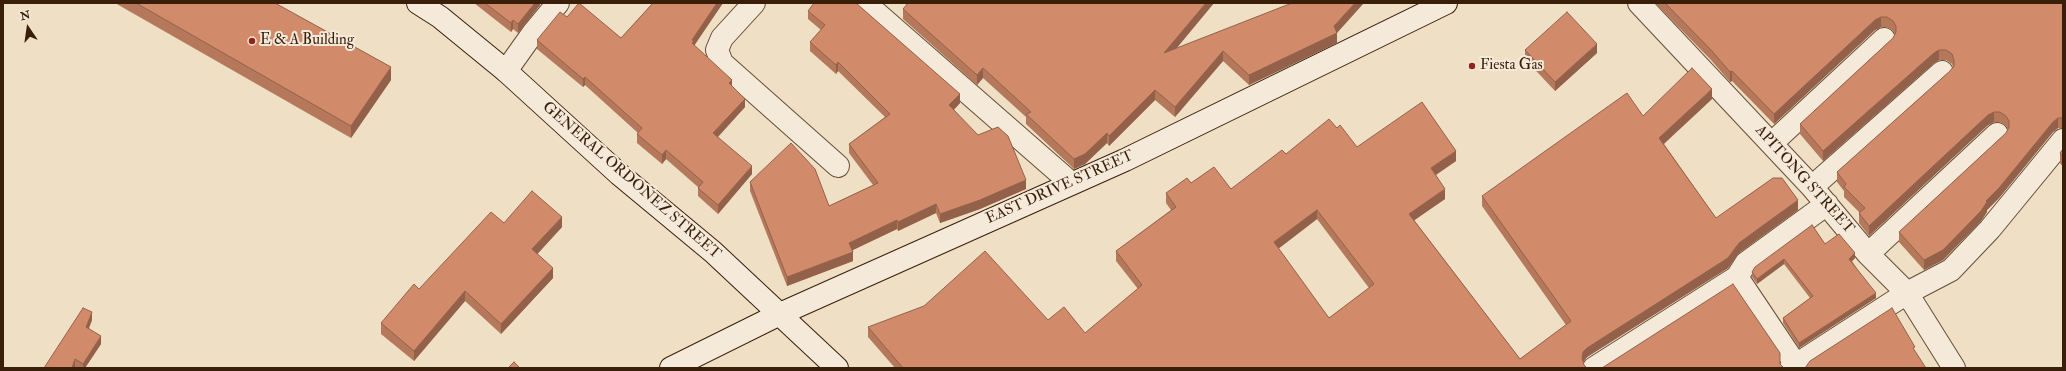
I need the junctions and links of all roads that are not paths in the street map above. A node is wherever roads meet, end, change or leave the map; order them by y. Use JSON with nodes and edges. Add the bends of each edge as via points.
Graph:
{"nodes":[{"id":1,"x":418,"y":3,"type":"edge"},
{"id":2,"x":558,"y":3,"type":"edge"},
{"id":3,"x":754,"y":3,"type":"edge"},
{"id":4,"x":865,"y":3,"type":"edge"},
{"id":5,"x":1446,"y":3,"type":"edge"},
{"id":6,"x":1640,"y":3,"type":"edge"},
{"id":7,"x":1884,"y":39,"type":"dead end"},
{"id":8,"x":506,"y":71,"type":"junction"},
{"id":9,"x":1942,"y":72,"type":"dead end"},
{"id":10,"x":1997,"y":134,"type":"dead end"},
{"id":11,"x":2063,"y":140,"type":"edge"},
{"id":12,"x":1772,"y":143,"type":"junction"},
{"id":13,"x":838,"y":166,"type":"dead end"},
{"id":14,"x":1071,"y":183,"type":"junction"},
{"id":15,"x":1812,"y":186,"type":"junction"},
{"id":16,"x":1827,"y":204,"type":"junction"},
{"id":17,"x":1868,"y":254,"type":"junction"},
{"id":18,"x":1737,"y":277,"type":"junction"},
{"id":19,"x":1907,"y":293,"type":"junction"},
{"id":20,"x":780,"y":314,"type":"junction"},
{"id":21,"x":1795,"y":367,"type":"edge"},
{"id":22,"x":671,"y":368,"type":"edge"},
{"id":23,"x":837,"y":368,"type":"edge"},
{"id":24,"x":1594,"y":368,"type":"edge"},
{"id":25,"x":1954,"y":368,"type":"edge"}],
"edges":[{"from":1,"to":8,"type":"street","name":"GENERAL ORDOÑEZ STREET","via":[[440,17]]},
{"from":2,"to":8,"type":"street"},
{"from":3,"to":13,"type":"street","via":[[722,38],[718,50],[722,63]]},
{"from":4,"to":14,"type":"street"},
{"from":5,"to":14,"type":"street","name":"EAST DRIVE STREET","via":[[1125,160]]},
{"from":6,"to":12,"type":"street","name":"APITONG STREET"},
{"from":7,"to":12,"type":"street"},
{"from":8,"to":20,"type":"street","name":"GENERAL ORDOÑEZ STREET","via":[[619,174],[713,252]]},
{"from":9,"to":15,"type":"street"},
{"from":10,"to":17,"type":"street"},
{"from":11,"to":19,"type":"street","via":[[1990,229],[1951,270]]},
{"from":12,"to":15,"type":"street","name":"APITONG STREET"},
{"from":14,"to":20,"type":"street","name":"EAST DRIVE STREET"},
{"from":15,"to":16,"type":"street","name":"APITONG STREET"},
{"from":16,"to":17,"type":"street","name":"APITONG STREET"},
{"from":16,"to":18,"type":"street","via":[[1746,263]]},
{"from":17,"to":19,"type":"street","name":"APITONG STREET"},
{"from":18,"to":21,"type":"street"},
{"from":18,"to":24,"type":"street"},
{"from":19,"to":21,"type":"street"},
{"from":19,"to":25,"type":"street","name":"APITONG STREET"},
{"from":20,"to":22,"type":"street","name":"EAST DRIVE STREET"},
{"from":20,"to":23,"type":"street","name":"GENERAL ORDOÑEZ STREET"}]}
